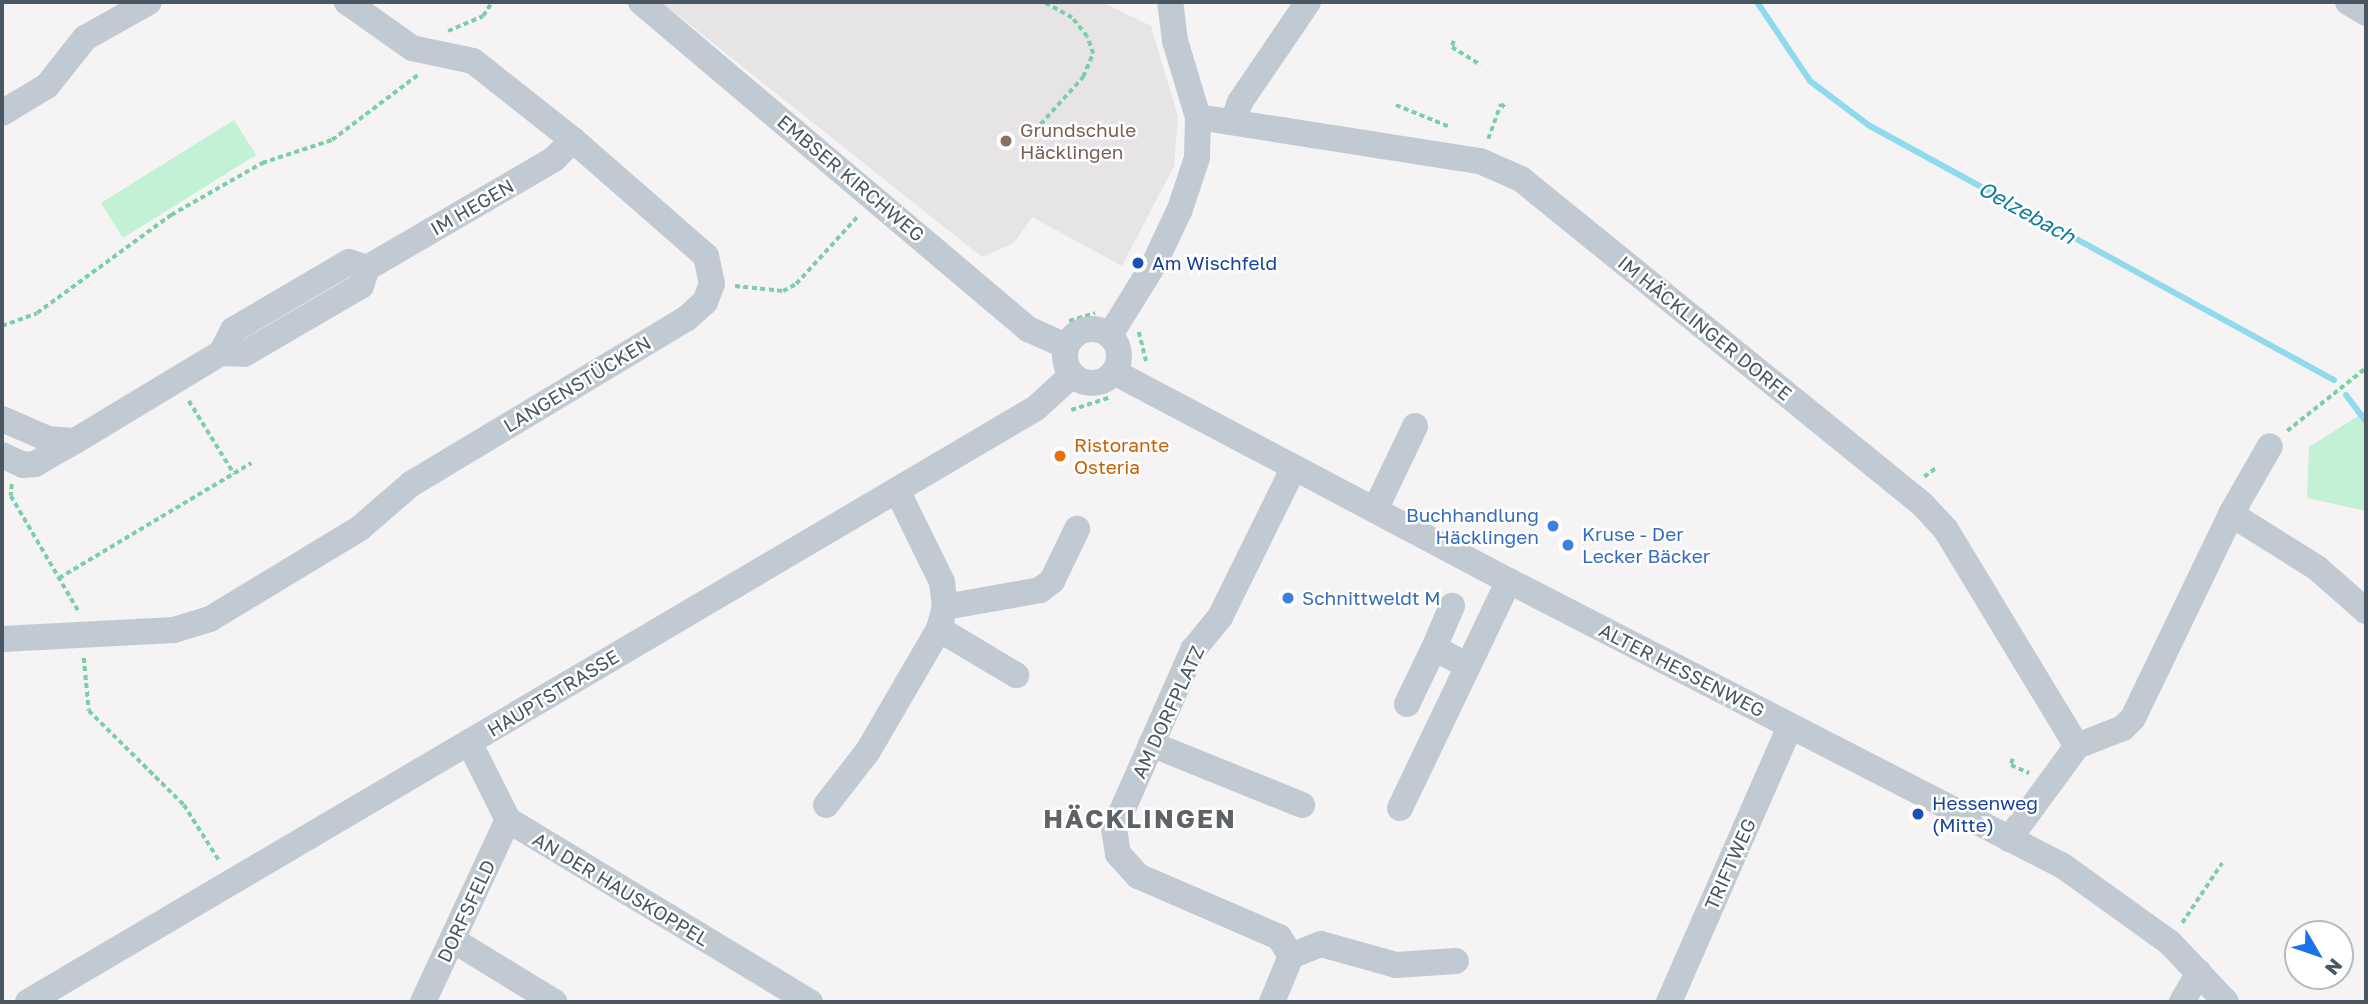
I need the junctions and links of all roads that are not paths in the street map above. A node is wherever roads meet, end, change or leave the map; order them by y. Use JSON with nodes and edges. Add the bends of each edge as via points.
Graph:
{"nodes":[{"id":1,"x":149,"y":2,"type":"edge"},
{"id":2,"x":347,"y":2,"type":"edge"},
{"id":3,"x":641,"y":2,"type":"edge"},
{"id":4,"x":1170,"y":2,"type":"edge"},
{"id":5,"x":1308,"y":2,"type":"edge"},
{"id":6,"x":2348,"y":2,"type":"edge"},
{"id":7,"x":2366,"y":13,"type":"edge"},
{"id":8,"x":2,"y":113,"type":"edge"},
{"id":9,"x":1198,"y":117,"type":"junction"},
{"id":10,"x":1233,"y":122,"type":"junction"},
{"id":11,"x":573,"y":139,"type":"junction"},
{"id":12,"x":1110,"y":335,"type":"junction"},
{"id":13,"x":1066,"y":346,"type":"junction"},
{"id":14,"x":1114,"y":372,"type":"junction"},
{"id":15,"x":1072,"y":375,"type":"junction"},
{"id":16,"x":2,"y":419,"type":"edge"},
{"id":17,"x":1415,"y":426,"type":"dead end"},
{"id":18,"x":75,"y":441,"type":"junction"},
{"id":19,"x":2270,"y":446,"type":"road end"},
{"id":20,"x":13,"y":460,"type":"edge"},
{"id":21,"x":1294,"y":467,"type":"junction"},
{"id":22,"x":897,"y":490,"type":"junction"},
{"id":23,"x":1375,"y":510,"type":"junction"},
{"id":24,"x":2231,"y":514,"type":"junction"},
{"id":25,"x":1077,"y":529,"type":"dead end"},
{"id":26,"x":1509,"y":581,"type":"junction"},
{"id":27,"x":1452,"y":606,"type":"dead end"},
{"id":28,"x":2366,"y":611,"type":"edge"},
{"id":29,"x":942,"y":618,"type":"junction"},
{"id":30,"x":2,"y":639,"type":"edge"},
{"id":31,"x":1434,"y":648,"type":"junction"},
{"id":32,"x":1468,"y":666,"type":"junction"},
{"id":33,"x":1016,"y":675,"type":"dead end"},
{"id":34,"x":1407,"y":704,"type":"dead end"},
{"id":35,"x":1790,"y":726,"type":"junction"},
{"id":36,"x":469,"y":742,"type":"junction"},
{"id":37,"x":1151,"y":744,"type":"junction"},
{"id":38,"x":2077,"y":746,"type":"junction"},
{"id":39,"x":827,"y":805,"type":"dead end"},
{"id":40,"x":1302,"y":806,"type":"dead end"},
{"id":41,"x":1400,"y":808,"type":"dead end"},
{"id":42,"x":508,"y":820,"type":"junction"},
{"id":43,"x":2009,"y":839,"type":"junction"},
{"id":44,"x":453,"y":940,"type":"junction"},
{"id":45,"x":1291,"y":956,"type":"junction"},
{"id":46,"x":1456,"y":961,"type":"dead end"},
{"id":47,"x":2199,"y":972,"type":"junction"},
{"id":48,"x":28,"y":1002,"type":"edge"},
{"id":49,"x":423,"y":1002,"type":"edge"},
{"id":50,"x":554,"y":1002,"type":"edge"},
{"id":51,"x":810,"y":1002,"type":"edge"},
{"id":52,"x":1272,"y":1002,"type":"edge"},
{"id":53,"x":1669,"y":1002,"type":"edge"},
{"id":54,"x":2182,"y":1002,"type":"edge"},
{"id":55,"x":2226,"y":1002,"type":"edge"}],
"edges":[{"from":1,"to":8,"type":"street","via":[[85,38],[47,86]]},
{"from":2,"to":11,"type":"street","via":[[412,48],[473,61]]},
{"from":3,"to":13,"type":"street","name":"EMBSER KIRCHWEG","via":[[1028,329]]},
{"from":4,"to":9,"type":"street","via":[[1175,41]]},
{"from":5,"to":10,"type":"street","via":[[1240,102]]},
{"from":6,"to":7,"type":"street"},
{"from":9,"to":10,"type":"street","name":"IM HÄCKLINGER DORFE"},
{"from":9,"to":12,"type":"street","via":[[1197,158],[1180,209],[1154,264]]},
{"from":10,"to":38,"type":"street","name":"IM HÄCKLINGER DORFE","via":[[1480,161],[1521,179],[1922,504],[1946,530]]},
{"from":11,"to":18,"type":"street","name":"IM HEGEN","via":[[554,159],[367,268],[349,262],[233,330],[221,353]]},
{"from":11,"to":30,"type":"street","name":"LANGENSTÜCKEN","via":[[694,243],[711,267],[712,284],[705,302],[686,319],[411,484],[360,528],[210,619],[174,630]]},
{"from":12,"to":13,"type":"street","via":[[1085,329]]},
{"from":12,"to":14,"type":"street","via":[[1119,357]]},
{"from":13,"to":15,"type":"street","via":[[1064,358]]},
{"from":14,"to":15,"type":"street","via":[[1093,383]]},
{"from":14,"to":21,"type":"street","name":"ALTER HESSENWEG"},
{"from":15,"to":22,"type":"street","name":"HAUPTSTRASSE","via":[[1036,408]]},
{"from":16,"to":18,"type":"street","via":[[48,439]]},
{"from":17,"to":23,"type":"street"},
{"from":18,"to":20,"type":"street","name":"IM HEGEN","via":[[35,464]]},
{"from":19,"to":24,"type":"street"},
{"from":21,"to":23,"type":"street","name":"ALTER HESSENWEG"},
{"from":21,"to":37,"type":"street","name":"AM DORFPLATZ","via":[[1220,617],[1193,650]]},
{"from":22,"to":29,"type":"street","via":[[942,582]]},
{"from":22,"to":36,"type":"street","name":"HAUPTSTRASSE"},
{"from":23,"to":26,"type":"street","name":"ALTER HESSENWEG"},
{"from":24,"to":28,"type":"street","via":[[2317,568]]},
{"from":24,"to":38,"type":"street","via":[[2133,718],[2123,728]]},
{"from":25,"to":29,"type":"street","via":[[1052,581],[1040,590]]},
{"from":26,"to":32,"type":"street"},
{"from":26,"to":35,"type":"street","name":"ALTER HESSENWEG"},
{"from":27,"to":31,"type":"street"},
{"from":29,"to":33,"type":"street"},
{"from":29,"to":39,"type":"street","via":[[867,751]]},
{"from":31,"to":32,"type":"street"},
{"from":31,"to":34,"type":"street"},
{"from":32,"to":41,"type":"street"},
{"from":35,"to":43,"type":"street","name":"ALTER HESSENWEG"},
{"from":35,"to":53,"type":"street","name":"TRIFTWEG"},
{"from":36,"to":42,"type":"street"},
{"from":36,"to":48,"type":"street","name":"HAUPTSTRASSE"},
{"from":37,"to":40,"type":"street"},
{"from":37,"to":45,"type":"street","name":"AM DORFPLATZ","via":[[1114,830],[1118,854],[1139,876],[1279,937]]},
{"from":38,"to":43,"type":"street"},
{"from":42,"to":44,"type":"street","name":"DORFSFELD"},
{"from":42,"to":51,"type":"street","name":"AN DER HAUSKOPPEL"},
{"from":43,"to":47,"type":"street","name":"ALTER HESSENWEG","via":[[2063,866],[2170,943]]},
{"from":44,"to":49,"type":"street","name":"DORFSFELD"},
{"from":44,"to":50,"type":"street"},
{"from":45,"to":46,"type":"street","via":[[1321,944],[1396,965]]},
{"from":45,"to":52,"type":"street"},
{"from":47,"to":54,"type":"street"},
{"from":47,"to":55,"type":"street","name":"ALTER HESSENWEG"}]}
